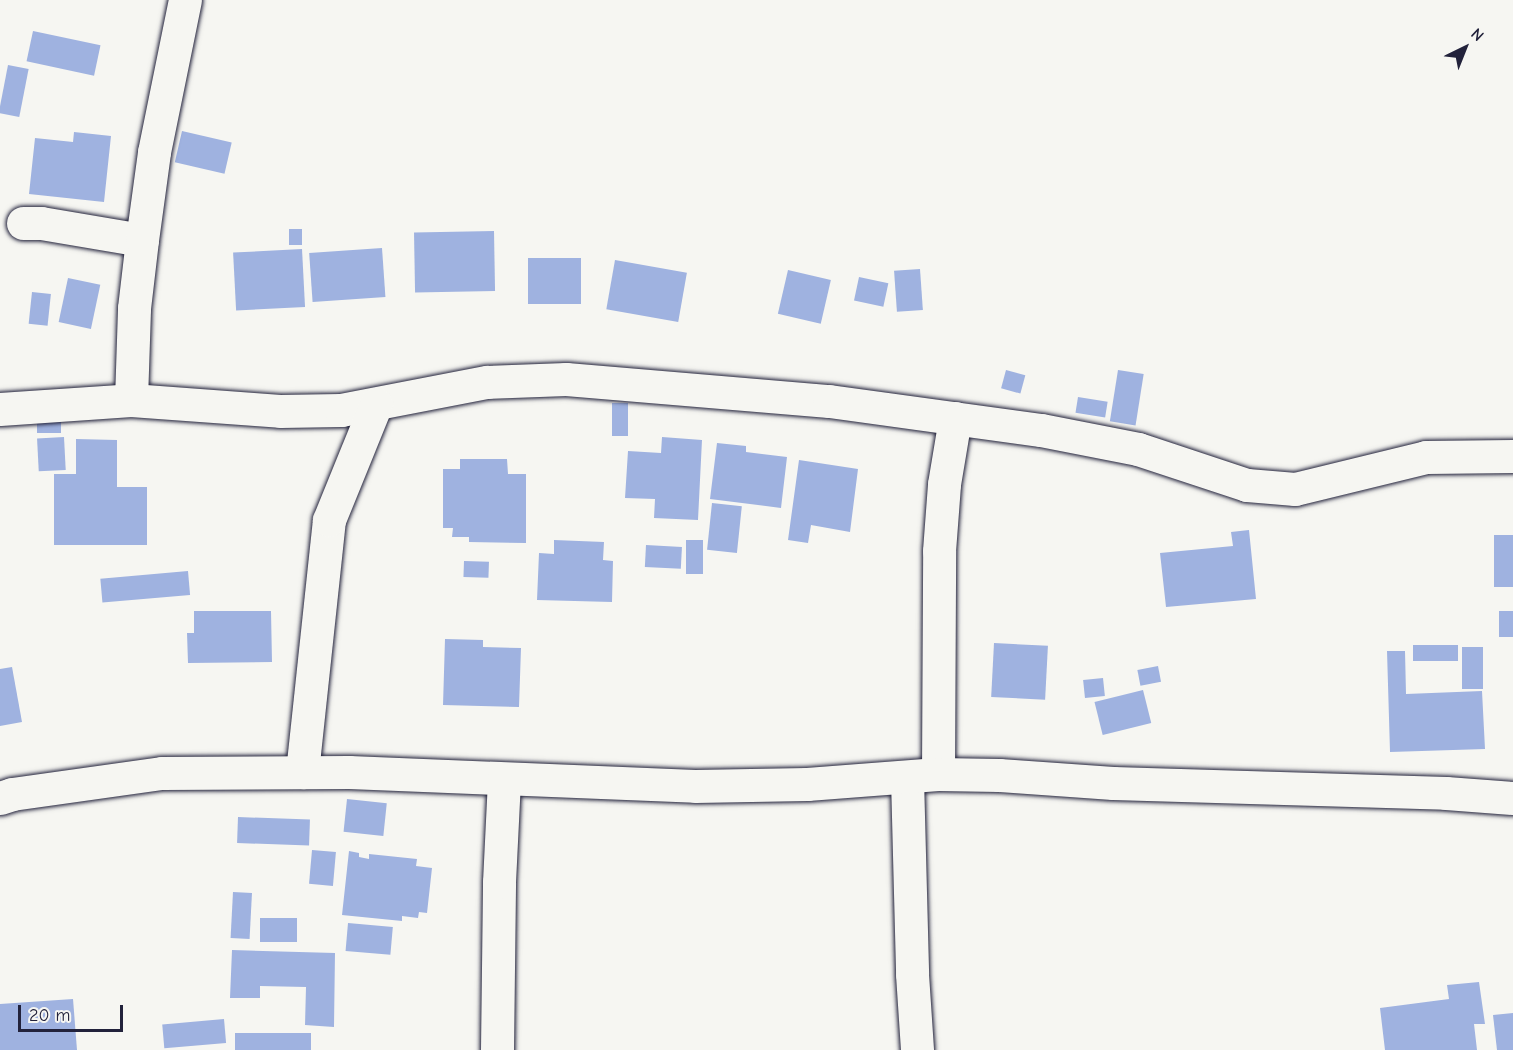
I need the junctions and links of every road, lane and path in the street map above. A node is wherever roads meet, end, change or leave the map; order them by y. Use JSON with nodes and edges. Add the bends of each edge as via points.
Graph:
{"nodes":[{"id":1,"x":184,"y":0,"type":"edge"},
{"id":2,"x":23,"y":223,"type":"dead end"},
{"id":3,"x":142,"y":240,"type":"junction"},
{"id":4,"x":131,"y":400,"type":"junction"},
{"id":5,"x":376,"y":404,"type":"junction"},
{"id":6,"x":0,"y":409,"type":"edge"},
{"id":7,"x":955,"y":418,"type":"junction"},
{"id":8,"x":1513,"y":456,"type":"edge"},
{"id":9,"x":302,"y":772,"type":"junction"},
{"id":10,"x":922,"y":776,"type":"junction"},
{"id":11,"x":504,"y":779,"type":"junction"},
{"id":12,"x":0,"y":798,"type":"edge"},
{"id":13,"x":1513,"y":798,"type":"edge"},
{"id":14,"x":497,"y":1050,"type":"edge"},
{"id":15,"x":917,"y":1050,"type":"edge"}],
"edges":[{"from":1,"to":3,"type":"street","via":[[154,152]]},
{"from":2,"to":3,"type":"street"},
{"from":3,"to":4,"type":"street","via":[[134,308]]},
{"from":4,"to":5,"type":"street","via":[[280,411],[340,410]]},
{"from":4,"to":6,"type":"street"},
{"from":5,"to":7,"type":"street","via":[[487,382],[566,379],[829,401]]},
{"from":5,"to":9,"type":"street","via":[[329,520]]},
{"from":7,"to":8,"type":"street","via":[[1138,449],[1247,484],[1295,489],[1426,458]]},
{"from":7,"to":10,"type":"street","via":[[944,484]]},
{"from":9,"to":11,"type":"street"},
{"from":9,"to":12,"type":"street","via":[[162,773]]},
{"from":10,"to":11,"type":"street","via":[[695,786]]},
{"from":10,"to":13,"type":"street","via":[[999,775]]},
{"from":10,"to":15,"type":"street","via":[[912,974]]},
{"from":11,"to":14,"type":"street"}]}
